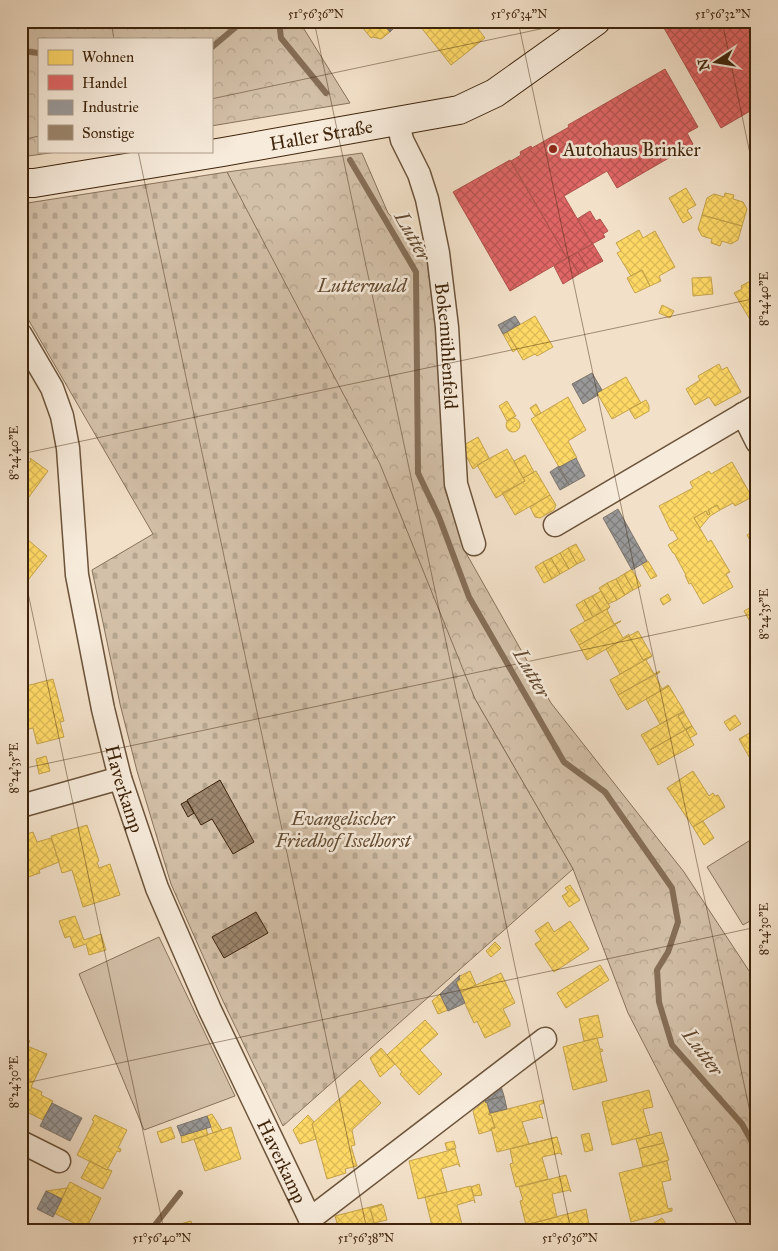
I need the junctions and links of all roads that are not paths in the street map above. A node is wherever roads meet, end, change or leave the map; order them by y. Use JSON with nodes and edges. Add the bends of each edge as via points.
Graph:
{"nodes":[{"id":1,"x":596,"y":21,"type":"edge"},
{"id":2,"x":398,"y":122,"type":"junction"},
{"id":3,"x":21,"y":183,"type":"edge"},
{"id":4,"x":21,"y":335,"type":"edge"},
{"id":5,"x":750,"y":410,"type":"edge"},
{"id":6,"x":757,"y":442,"type":"edge"},
{"id":7,"x":554,"y":525,"type":"dead end"},
{"id":8,"x":474,"y":544,"type":"dead end"},
{"id":9,"x":120,"y":778,"type":"junction"},
{"id":10,"x":21,"y":806,"type":"edge"},
{"id":11,"x":545,"y":1040,"type":"dead end"},
{"id":12,"x":21,"y":1142,"type":"edge"},
{"id":13,"x":59,"y":1161,"type":"dead end"},
{"id":14,"x":311,"y":1225,"type":"edge"}],
"edges":[{"from":1,"to":2,"type":"street","name":"Haller Straße","via":[[495,93],[459,110]]},
{"from":2,"to":3,"type":"street","name":"Haller Straße"},
{"from":2,"to":8,"type":"street","name":"Bokemühlenfeld","via":[[402,140],[427,199],[438,253],[447,327],[456,484]]},
{"from":4,"to":9,"type":"street","name":"Haverkamp","via":[[52,388],[62,416],[68,448],[77,575]]},
{"from":5,"to":6,"type":"street"},
{"from":5,"to":7,"type":"street"},
{"from":9,"to":10,"type":"street"},
{"from":9,"to":14,"type":"street","name":"Haverkamp","via":[[156,888]]},
{"from":11,"to":14,"type":"street","name":"Haverkamp"},
{"from":12,"to":13,"type":"street"}]}
